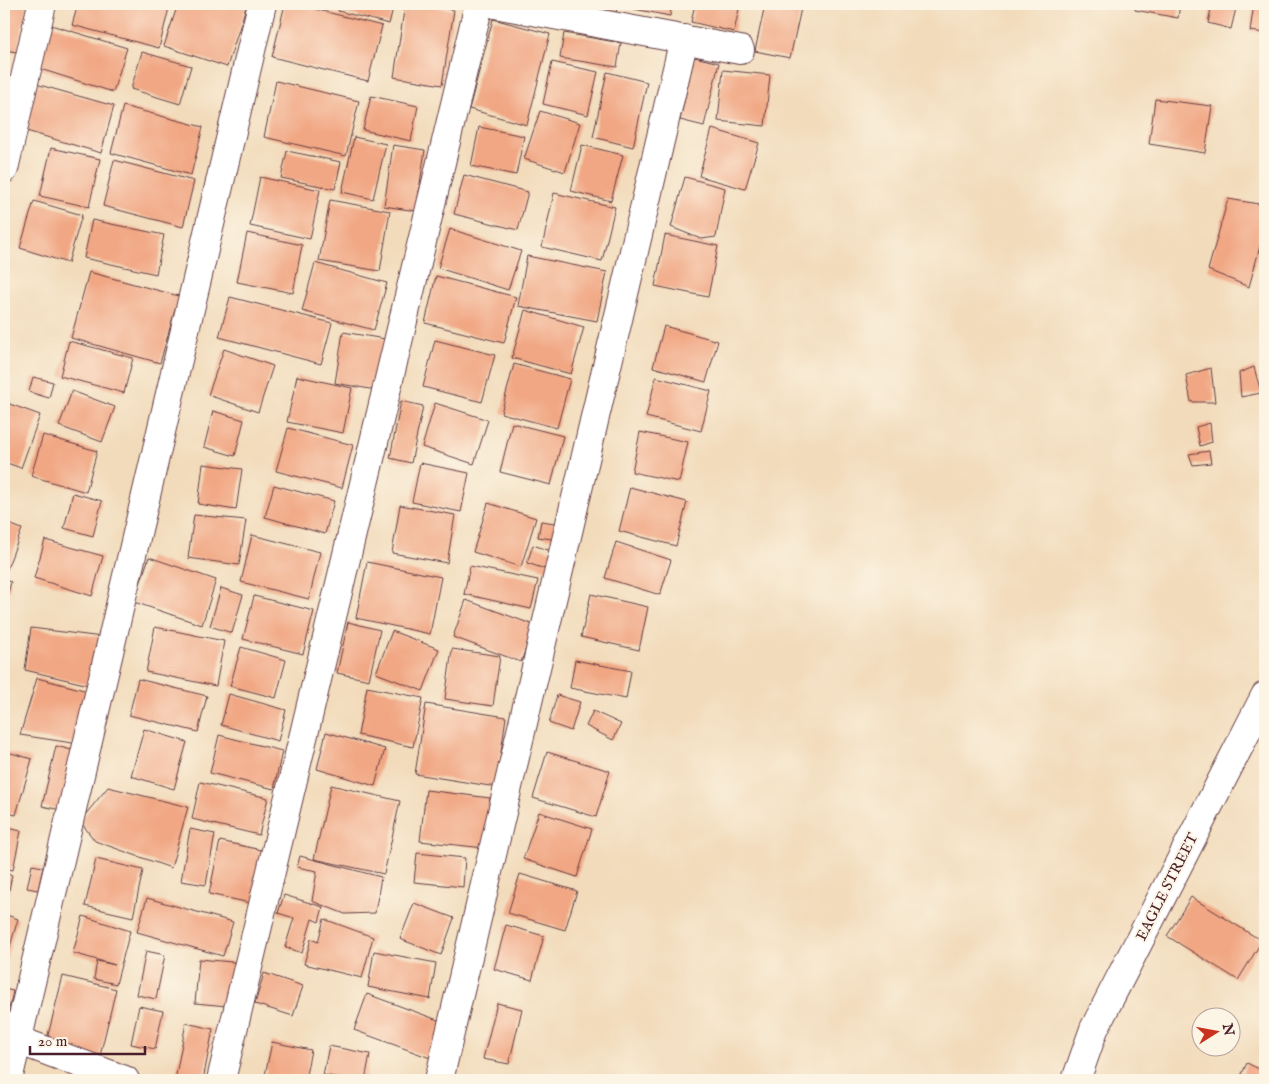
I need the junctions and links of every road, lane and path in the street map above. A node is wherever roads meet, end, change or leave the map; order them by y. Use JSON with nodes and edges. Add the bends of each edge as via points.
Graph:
{"nodes":[{"id":1,"x":42,"y":4,"type":"edge"},
{"id":2,"x":262,"y":4,"type":"edge"},
{"id":3,"x":479,"y":4,"type":"edge"},
{"id":4,"x":495,"y":4,"type":"edge"},
{"id":5,"x":684,"y":39,"type":"junction"},
{"id":6,"x":740,"y":50,"type":"dead end"},
{"id":7,"x":4,"y":169,"type":"edge"},
{"id":8,"x":1265,"y":696,"type":"edge"},
{"id":9,"x":11,"y":1038,"type":"edge"},
{"id":10,"x":8,"y":1080,"type":"edge"},
{"id":11,"x":125,"y":1080,"type":"edge"},
{"id":12,"x":221,"y":1080,"type":"edge"},
{"id":13,"x":439,"y":1080,"type":"edge"},
{"id":14,"x":1076,"y":1080,"type":"edge"}],
"edges":[{"from":1,"to":7,"type":"street"},
{"from":2,"to":9,"type":"street"},
{"from":3,"to":12,"type":"street"},
{"from":4,"to":5,"type":"street"},
{"from":5,"to":6,"type":"street"},
{"from":5,"to":13,"type":"street"},
{"from":8,"to":14,"type":"street","name":"EAGLE STREET","via":[[1094,1029]]},
{"from":9,"to":10,"type":"street"},
{"from":9,"to":11,"type":"street"}]}
